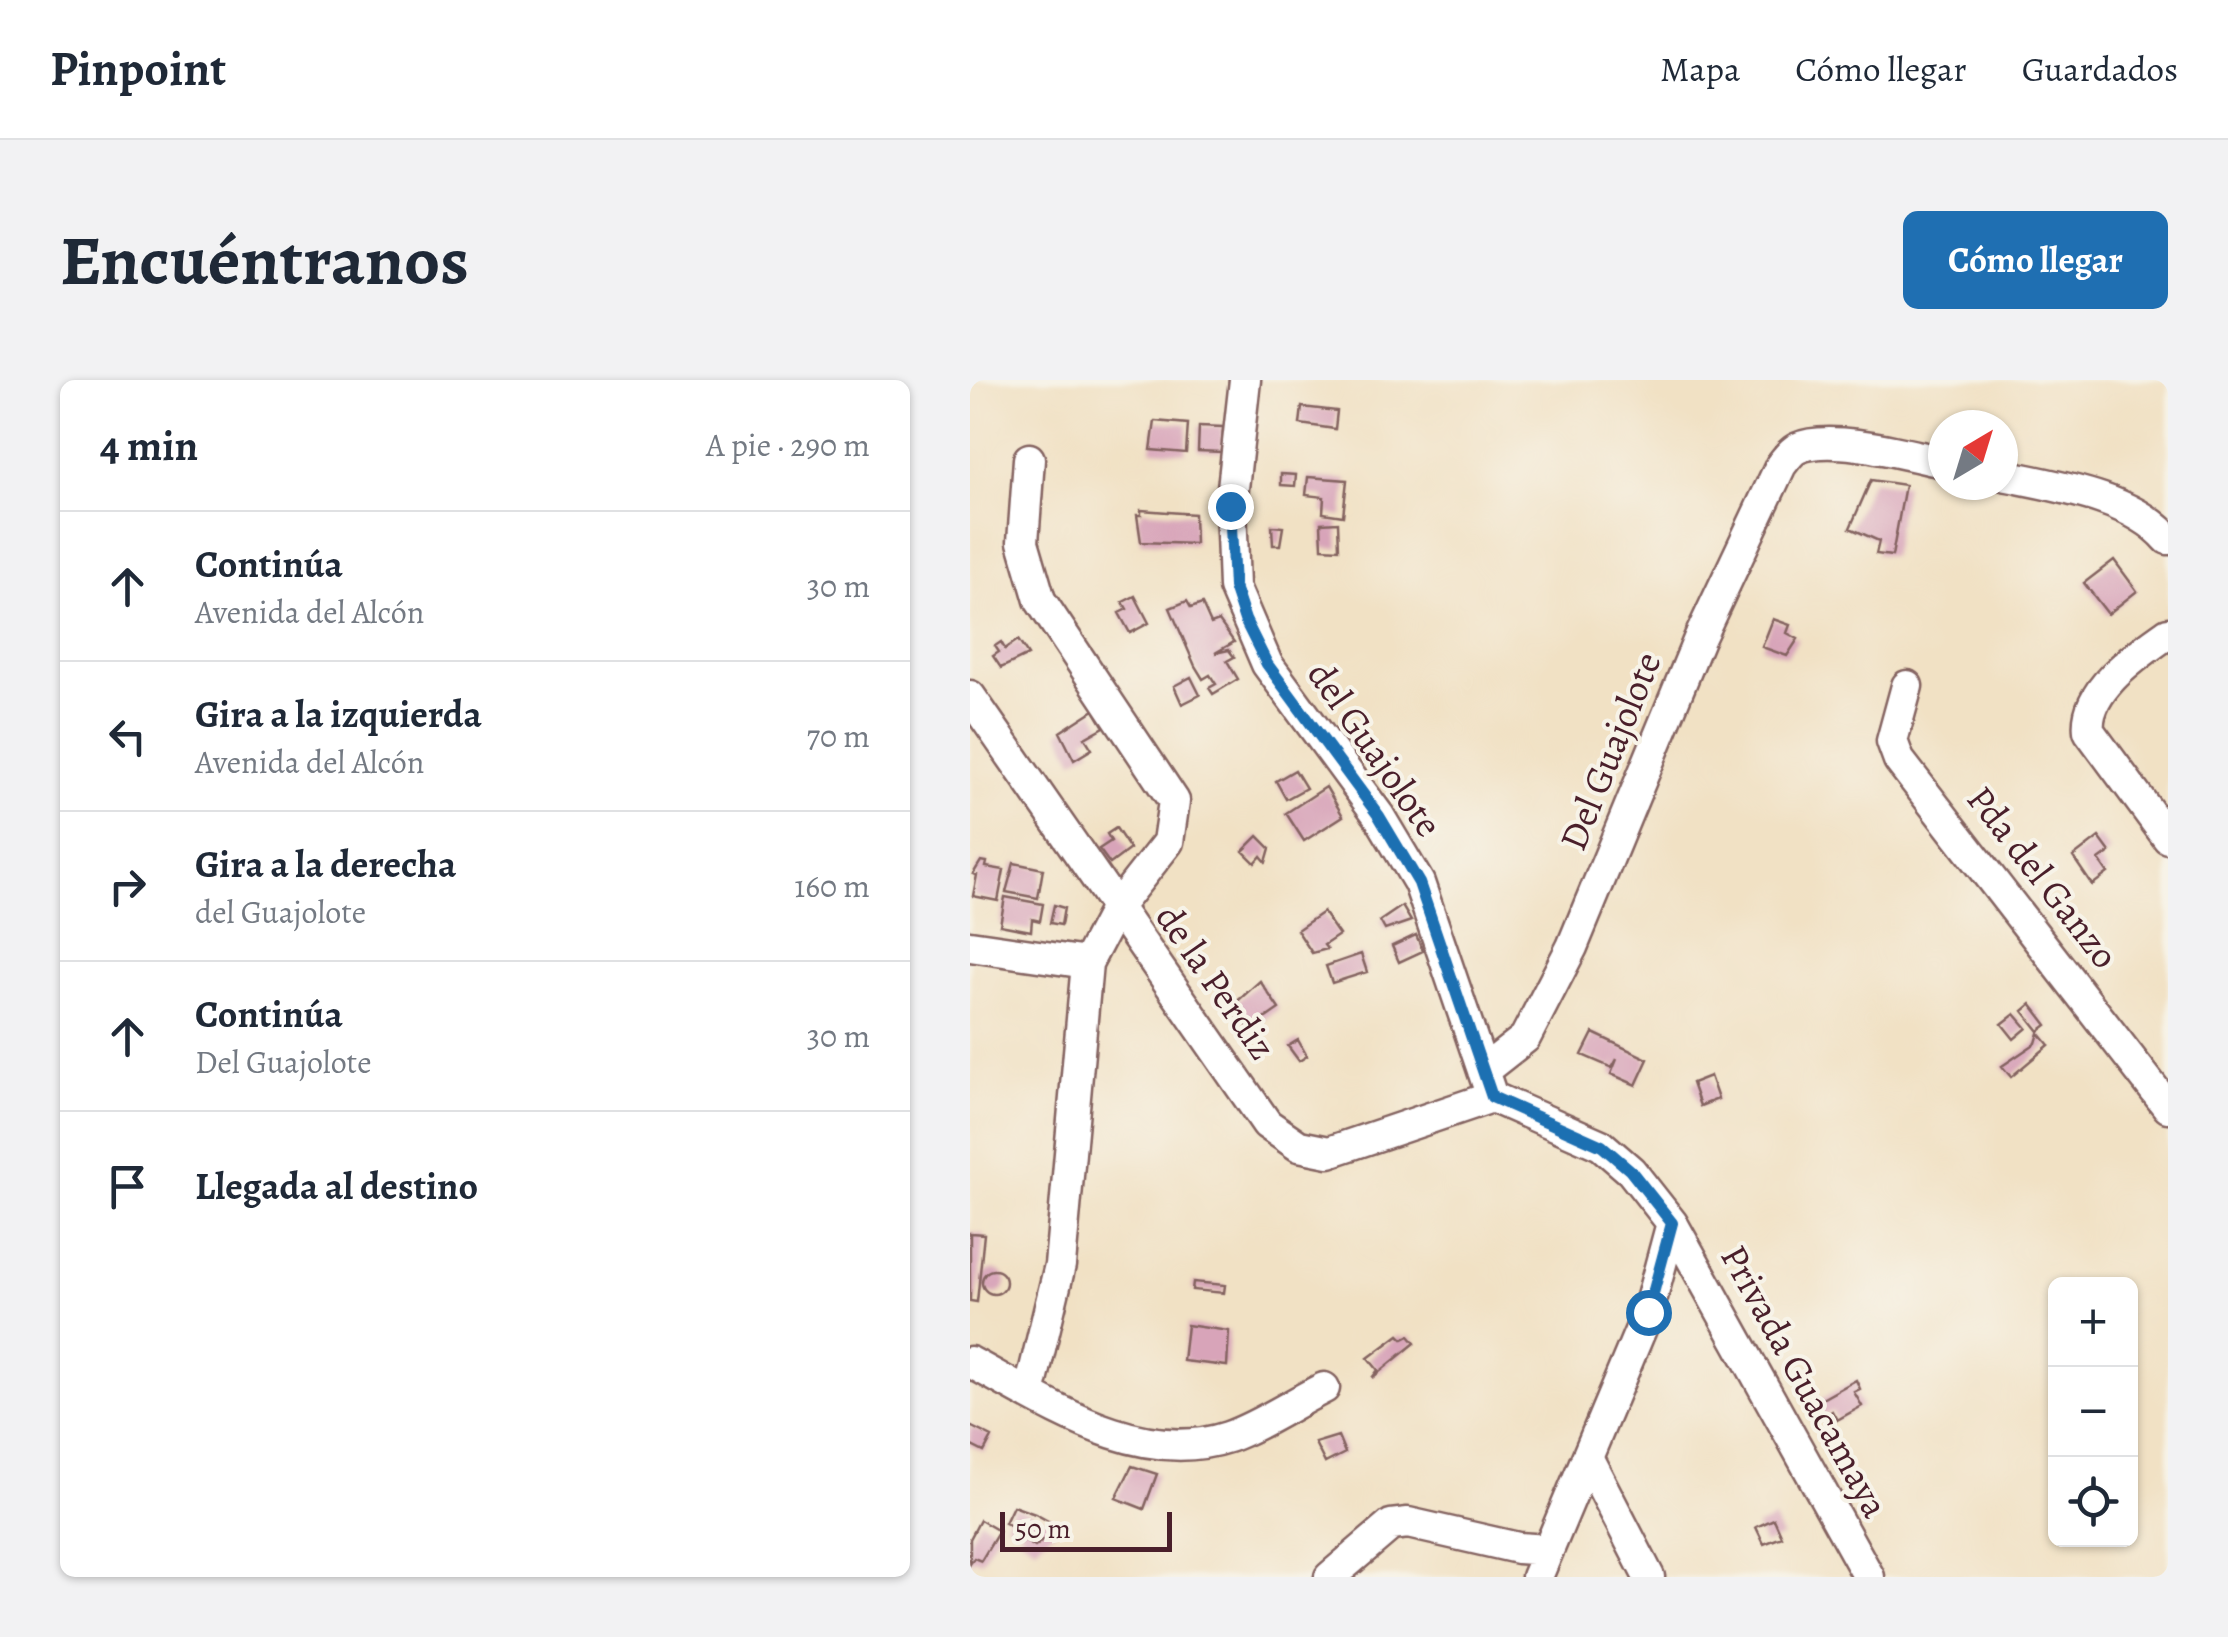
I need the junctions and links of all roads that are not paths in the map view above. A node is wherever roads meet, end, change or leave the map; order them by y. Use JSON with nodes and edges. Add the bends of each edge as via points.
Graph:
{"nodes":[{"id":1,"x":1246,"y":380,"type":"edge"},
{"id":2,"x":1928,"y":459,"type":"edge"},
{"id":3,"x":1029,"y":460,"type":"dead end"},
{"id":4,"x":2018,"y":479,"type":"edge"},
{"id":5,"x":2168,"y":539,"type":"edge"},
{"id":6,"x":2168,"y":633,"type":"edge"},
{"id":7,"x":1906,"y":686,"type":"dead end"},
{"id":8,"x":970,"y":696,"type":"edge"},
{"id":9,"x":2168,"y":838,"type":"edge"},
{"id":10,"x":1116,"y":908,"type":"junction"},
{"id":11,"x":970,"y":946,"type":"edge"},
{"id":12,"x":1088,"y":963,"type":"junction"},
{"id":13,"x":1488,"y":1084,"type":"junction"},
{"id":14,"x":2168,"y":1107,"type":"edge"},
{"id":15,"x":1672,"y":1223,"type":"junction"},
{"id":16,"x":970,"y":1362,"type":"edge"},
{"id":17,"x":1324,"y":1388,"type":"dead end"},
{"id":18,"x":1029,"y":1394,"type":"junction"},
{"id":19,"x":1588,"y":1459,"type":"junction"},
{"id":20,"x":1543,"y":1563,"type":"edge"},
{"id":21,"x":1330,"y":1577,"type":"edge"},
{"id":22,"x":1649,"y":1577,"type":"edge"},
{"id":23,"x":1868,"y":1577,"type":"edge"}],
"edges":[{"from":1,"to":13,"type":"street","name":"del Guajolote","via":[[1230,548],[1245,620],[1267,664],[1379,816],[1419,883]]},
{"from":2,"to":13,"type":"street","name":"Del Guajolote","via":[[1813,444],[1795,449],[1781,465],[1699,639],[1572,947],[1526,1038]]},
{"from":3,"to":10,"type":"street","name":"de la Perdiz","via":[[1023,542],[1040,600],[1174,801],[1168,842]]},
{"from":4,"to":5,"type":"street","via":[[2129,509]]},
{"from":6,"to":9,"type":"street","via":[[2098,692],[2087,713],[2089,731]]},
{"from":7,"to":14,"type":"street","name":"Pda del Ganzo","via":[[1892,741],[1898,760]]},
{"from":8,"to":10,"type":"street"},
{"from":10,"to":12,"type":"street"},
{"from":10,"to":13,"type":"street","name":"de la Perdiz","via":[[1267,1124],[1299,1146],[1329,1152]]},
{"from":11,"to":12,"type":"street"},
{"from":12,"to":18,"type":"street","via":[[1060,1265]]},
{"from":13,"to":15,"type":"street","name":"Privada Guacamaya","via":[[1602,1146]]},
{"from":15,"to":19,"type":"street","via":[[1648,1312]]},
{"from":15,"to":23,"type":"street","name":"Privada Guacamaya"},
{"from":16,"to":18,"type":"street"},
{"from":17,"to":18,"type":"street","via":[[1228,1437],[1170,1448],[1121,1436]]},
{"from":19,"to":20,"type":"street"},
{"from":19,"to":22,"type":"street"},
{"from":20,"to":21,"type":"street","via":[[1518,1548],[1408,1523],[1391,1525]]}]}
